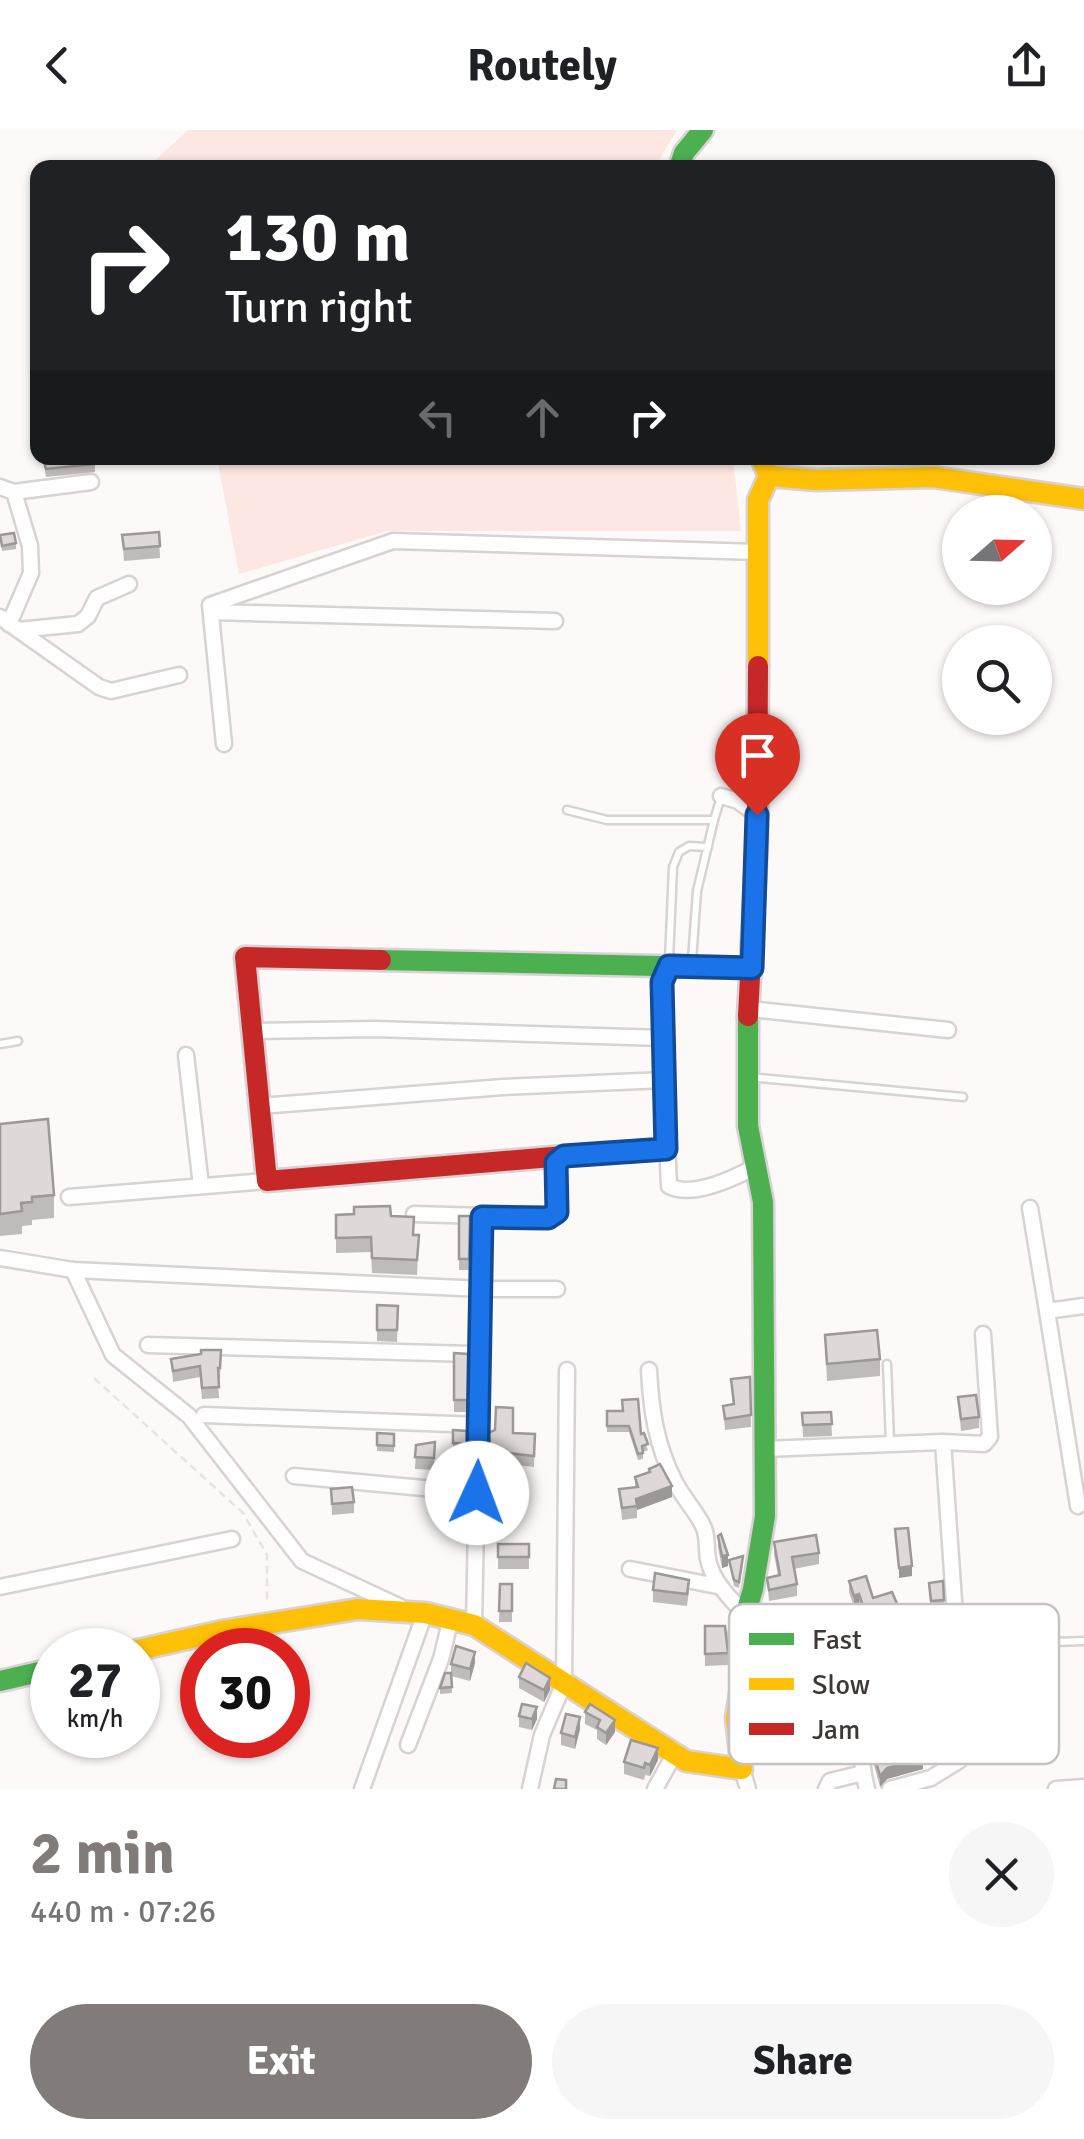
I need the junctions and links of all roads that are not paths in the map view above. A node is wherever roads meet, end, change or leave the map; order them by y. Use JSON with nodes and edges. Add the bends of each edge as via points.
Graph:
{"nodes":[{"id":1,"x":703,"y":130,"type":"edge"},
{"id":2,"x":682,"y":160,"type":"edge"},
{"id":3,"x":765,"y":466,"type":"edge"},
{"id":4,"x":91,"y":482,"type":"dead end"},
{"id":5,"x":7,"y":489,"type":"edge"},
{"id":6,"x":1084,"y":499,"type":"edge"},
{"id":7,"x":758,"y":552,"type":"junction"},
{"id":8,"x":128,"y":584,"type":"dead end"},
{"id":9,"x":210,"y":612,"type":"junction"},
{"id":10,"x":556,"y":621,"type":"dead end"},
{"id":11,"x":9,"y":624,"type":"edge"},
{"id":12,"x":179,"y":675,"type":"dead end"},
{"id":13,"x":224,"y":744,"type":"dead end"},
{"id":14,"x":721,"y":796,"type":"joint"},
{"id":15,"x":567,"y":810,"type":"dead end"},
{"id":16,"x":757,"y":815,"type":"junction"},
{"id":17,"x":714,"y":820,"type":"junction"},
{"id":18,"x":708,"y":847,"type":"junction"},
{"id":19,"x":669,"y":966,"type":"junction"},
{"id":20,"x":692,"y":967,"type":"junction"},
{"id":21,"x":752,"y":968,"type":"junction"},
{"id":22,"x":750,"y":1008,"type":"junction"},
{"id":23,"x":252,"y":1030,"type":"junction"},
{"id":24,"x":948,"y":1030,"type":"dead end"},
{"id":25,"x":663,"y":1038,"type":"junction"},
{"id":26,"x":18,"y":1040,"type":"dead end"},
{"id":27,"x":0,"y":1044,"type":"edge"},
{"id":28,"x":186,"y":1055,"type":"dead end"},
{"id":29,"x":746,"y":1077,"type":"junction"},
{"id":30,"x":664,"y":1080,"type":"junction"},
{"id":31,"x":963,"y":1098,"type":"dead end"},
{"id":32,"x":260,"y":1106,"type":"junction"},
{"id":33,"x":666,"y":1149,"type":"junction"},
{"id":34,"x":564,"y":1156,"type":"junction"},
{"id":35,"x":753,"y":1168,"type":"junction"},
{"id":36,"x":267,"y":1180,"type":"junction"},
{"id":37,"x":200,"y":1186,"type":"junction"},
{"id":38,"x":69,"y":1197,"type":"dead end"},
{"id":39,"x":1030,"y":1208,"type":"dead end"},
{"id":40,"x":414,"y":1214,"type":"edge"},
{"id":41,"x":482,"y":1217,"type":"junction"},
{"id":42,"x":0,"y":1258,"type":"edge"},
{"id":43,"x":73,"y":1270,"type":"junction"},
{"id":44,"x":483,"y":1289,"type":"junction"},
{"id":45,"x":557,"y":1289,"type":"dead end"},
{"id":46,"x":1084,"y":1306,"type":"edge"},
{"id":47,"x":1048,"y":1311,"type":"junction"},
{"id":48,"x":983,"y":1334,"type":"dead end"},
{"id":49,"x":148,"y":1345,"type":"dead end"},
{"id":50,"x":481,"y":1354,"type":"junction"},
{"id":51,"x":887,"y":1364,"type":"dead end"},
{"id":52,"x":567,"y":1370,"type":"dead end"},
{"id":53,"x":649,"y":1370,"type":"dead end"},
{"id":54,"x":204,"y":1415,"type":"dead end"},
{"id":55,"x":479,"y":1425,"type":"junction"},
{"id":56,"x":943,"y":1442,"type":"junction"},
{"id":57,"x":890,"y":1445,"type":"junction"},
{"id":58,"x":764,"y":1449,"type":"junction"},
{"id":59,"x":294,"y":1476,"type":"dead end"},
{"id":60,"x":477,"y":1493,"type":"junction"},
{"id":61,"x":1078,"y":1506,"type":"dead end"},
{"id":62,"x":232,"y":1539,"type":"dead end"},
{"id":63,"x":630,"y":1569,"type":"dead end"},
{"id":64,"x":717,"y":1586,"type":"junction"},
{"id":65,"x":0,"y":1587,"type":"edge"},
{"id":66,"x":736,"y":1604,"type":"edge"},
{"id":67,"x":749,"y":1604,"type":"edge"},
{"id":68,"x":953,"y":1604,"type":"edge"},
{"id":69,"x":418,"y":1612,"type":"junction"},
{"id":70,"x":451,"y":1618,"type":"junction"},
{"id":71,"x":474,"y":1625,"type":"junction"},
{"id":72,"x":1084,"y":1641,"type":"edge"},
{"id":73,"x":1059,"y":1642,"type":"edge"},
{"id":74,"x":160,"y":1646,"type":"edge"},
{"id":75,"x":30,"y":1674,"type":"edge"},
{"id":76,"x":0,"y":1682,"type":"edge"},
{"id":77,"x":564,"y":1683,"type":"junction"},
{"id":78,"x":408,"y":1745,"type":"dead end"},
{"id":79,"x":675,"y":1753,"type":"junction"},
{"id":80,"x":863,"y":1764,"type":"edge"},
{"id":81,"x":952,"y":1764,"type":"edge"},
{"id":82,"x":863,"y":1772,"type":"junction"},
{"id":83,"x":745,"y":1779,"type":"edge"},
{"id":84,"x":1084,"y":1787,"type":"edge"},
{"id":85,"x":362,"y":1789,"type":"edge"},
{"id":86,"x":530,"y":1789,"type":"edge"},
{"id":87,"x":654,"y":1789,"type":"edge"},
{"id":88,"x":826,"y":1789,"type":"edge"},
{"id":89,"x":867,"y":1789,"type":"edge"},
{"id":90,"x":890,"y":1789,"type":"edge"},
{"id":91,"x":1056,"y":1789,"type":"edge"}],
"edges":[{"from":1,"to":2,"type":"street"},
{"from":3,"to":6,"type":"street","via":[[816,480],[933,477]]},
{"from":3,"to":7,"type":"street"},
{"from":4,"to":5,"type":"street"},
{"from":5,"to":11,"type":"street","via":[[30,546],[32,573]]},
{"from":7,"to":9,"type":"street","via":[[394,541],[210,605]]},
{"from":7,"to":16,"type":"street"},
{"from":8,"to":11,"type":"street","via":[[98,598],[78,624]]},
{"from":9,"to":10,"type":"street"},
{"from":9,"to":13,"type":"street"},
{"from":11,"to":12,"type":"street","via":[[111,690]]},
{"from":14,"to":16,"type":"street"},
{"from":14,"to":17,"type":"lane"},
{"from":15,"to":17,"type":"lane","via":[[607,820]]},
{"from":16,"to":21,"type":"street"},
{"from":17,"to":18,"type":"lane"},
{"from":18,"to":19,"type":"lane","via":[[679,852],[674,867]]},
{"from":18,"to":20,"type":"lane"},
{"from":19,"to":20,"type":"street"},
{"from":19,"to":23,"type":"street","via":[[245,956]]},
{"from":19,"to":25,"type":"street","via":[[660,1000]]},
{"from":20,"to":21,"type":"street"},
{"from":21,"to":22,"type":"street"},
{"from":22,"to":24,"type":"street"},
{"from":22,"to":29,"type":"street"},
{"from":23,"to":25,"type":"street"},
{"from":23,"to":32,"type":"street"},
{"from":25,"to":30,"type":"street"},
{"from":26,"to":27,"type":"lane"},
{"from":28,"to":37,"type":"street"},
{"from":29,"to":31,"type":"lane"},
{"from":29,"to":35,"type":"street"},
{"from":30,"to":32,"type":"street"},
{"from":30,"to":33,"type":"street"},
{"from":32,"to":36,"type":"street"},
{"from":33,"to":34,"type":"street"},
{"from":33,"to":35,"type":"street","via":[[670,1186],[678,1190]]},
{"from":34,"to":36,"type":"street"},
{"from":34,"to":41,"type":"street","via":[[556,1163],[557,1212],[548,1218]]},
{"from":35,"to":58,"type":"street","via":[[763,1202]]},
{"from":36,"to":37,"type":"street"},
{"from":37,"to":38,"type":"street"},
{"from":39,"to":47,"type":"street"},
{"from":40,"to":41,"type":"street"},
{"from":41,"to":44,"type":"street"},
{"from":42,"to":43,"type":"street"},
{"from":43,"to":44,"type":"street"},
{"from":43,"to":69,"type":"street","via":[[113,1355],[188,1416],[302,1561]]},
{"from":44,"to":45,"type":"street"},
{"from":44,"to":50,"type":"street"},
{"from":46,"to":47,"type":"street"},
{"from":47,"to":61,"type":"street"},
{"from":48,"to":56,"type":"street","via":[[988,1441]]},
{"from":49,"to":50,"type":"street"},
{"from":50,"to":55,"type":"street"},
{"from":51,"to":57,"type":"lane"},
{"from":52,"to":77,"type":"street"},
{"from":53,"to":64,"type":"street","via":[[663,1456],[704,1528]]},
{"from":54,"to":55,"type":"street"},
{"from":55,"to":60,"type":"street"},
{"from":56,"to":57,"type":"street"},
{"from":56,"to":68,"type":"street"},
{"from":57,"to":58,"type":"street"},
{"from":58,"to":67,"type":"street","via":[[765,1516]]},
{"from":59,"to":60,"type":"street"},
{"from":60,"to":71,"type":"street"},
{"from":62,"to":65,"type":"street"},
{"from":63,"to":64,"type":"street"},
{"from":64,"to":66,"type":"street"},
{"from":69,"to":70,"type":"street"},
{"from":69,"to":74,"type":"street","via":[[358,1609]]},
{"from":69,"to":85,"type":"street"},
{"from":70,"to":71,"type":"street"},
{"from":70,"to":78,"type":"street"},
{"from":71,"to":77,"type":"street"},
{"from":72,"to":73,"type":"lane"},
{"from":75,"to":76,"type":"street"},
{"from":77,"to":79,"type":"street"},
{"from":77,"to":86,"type":"street","via":[[542,1735]]},
{"from":79,"to":83,"type":"street"},
{"from":79,"to":87,"type":"street"},
{"from":80,"to":82,"type":"street"},
{"from":81,"to":90,"type":"street","via":[[931,1778]]},
{"from":82,"to":88,"type":"street","via":[[830,1781]]},
{"from":82,"to":89,"type":"street"},
{"from":84,"to":91,"type":"street"}]}
